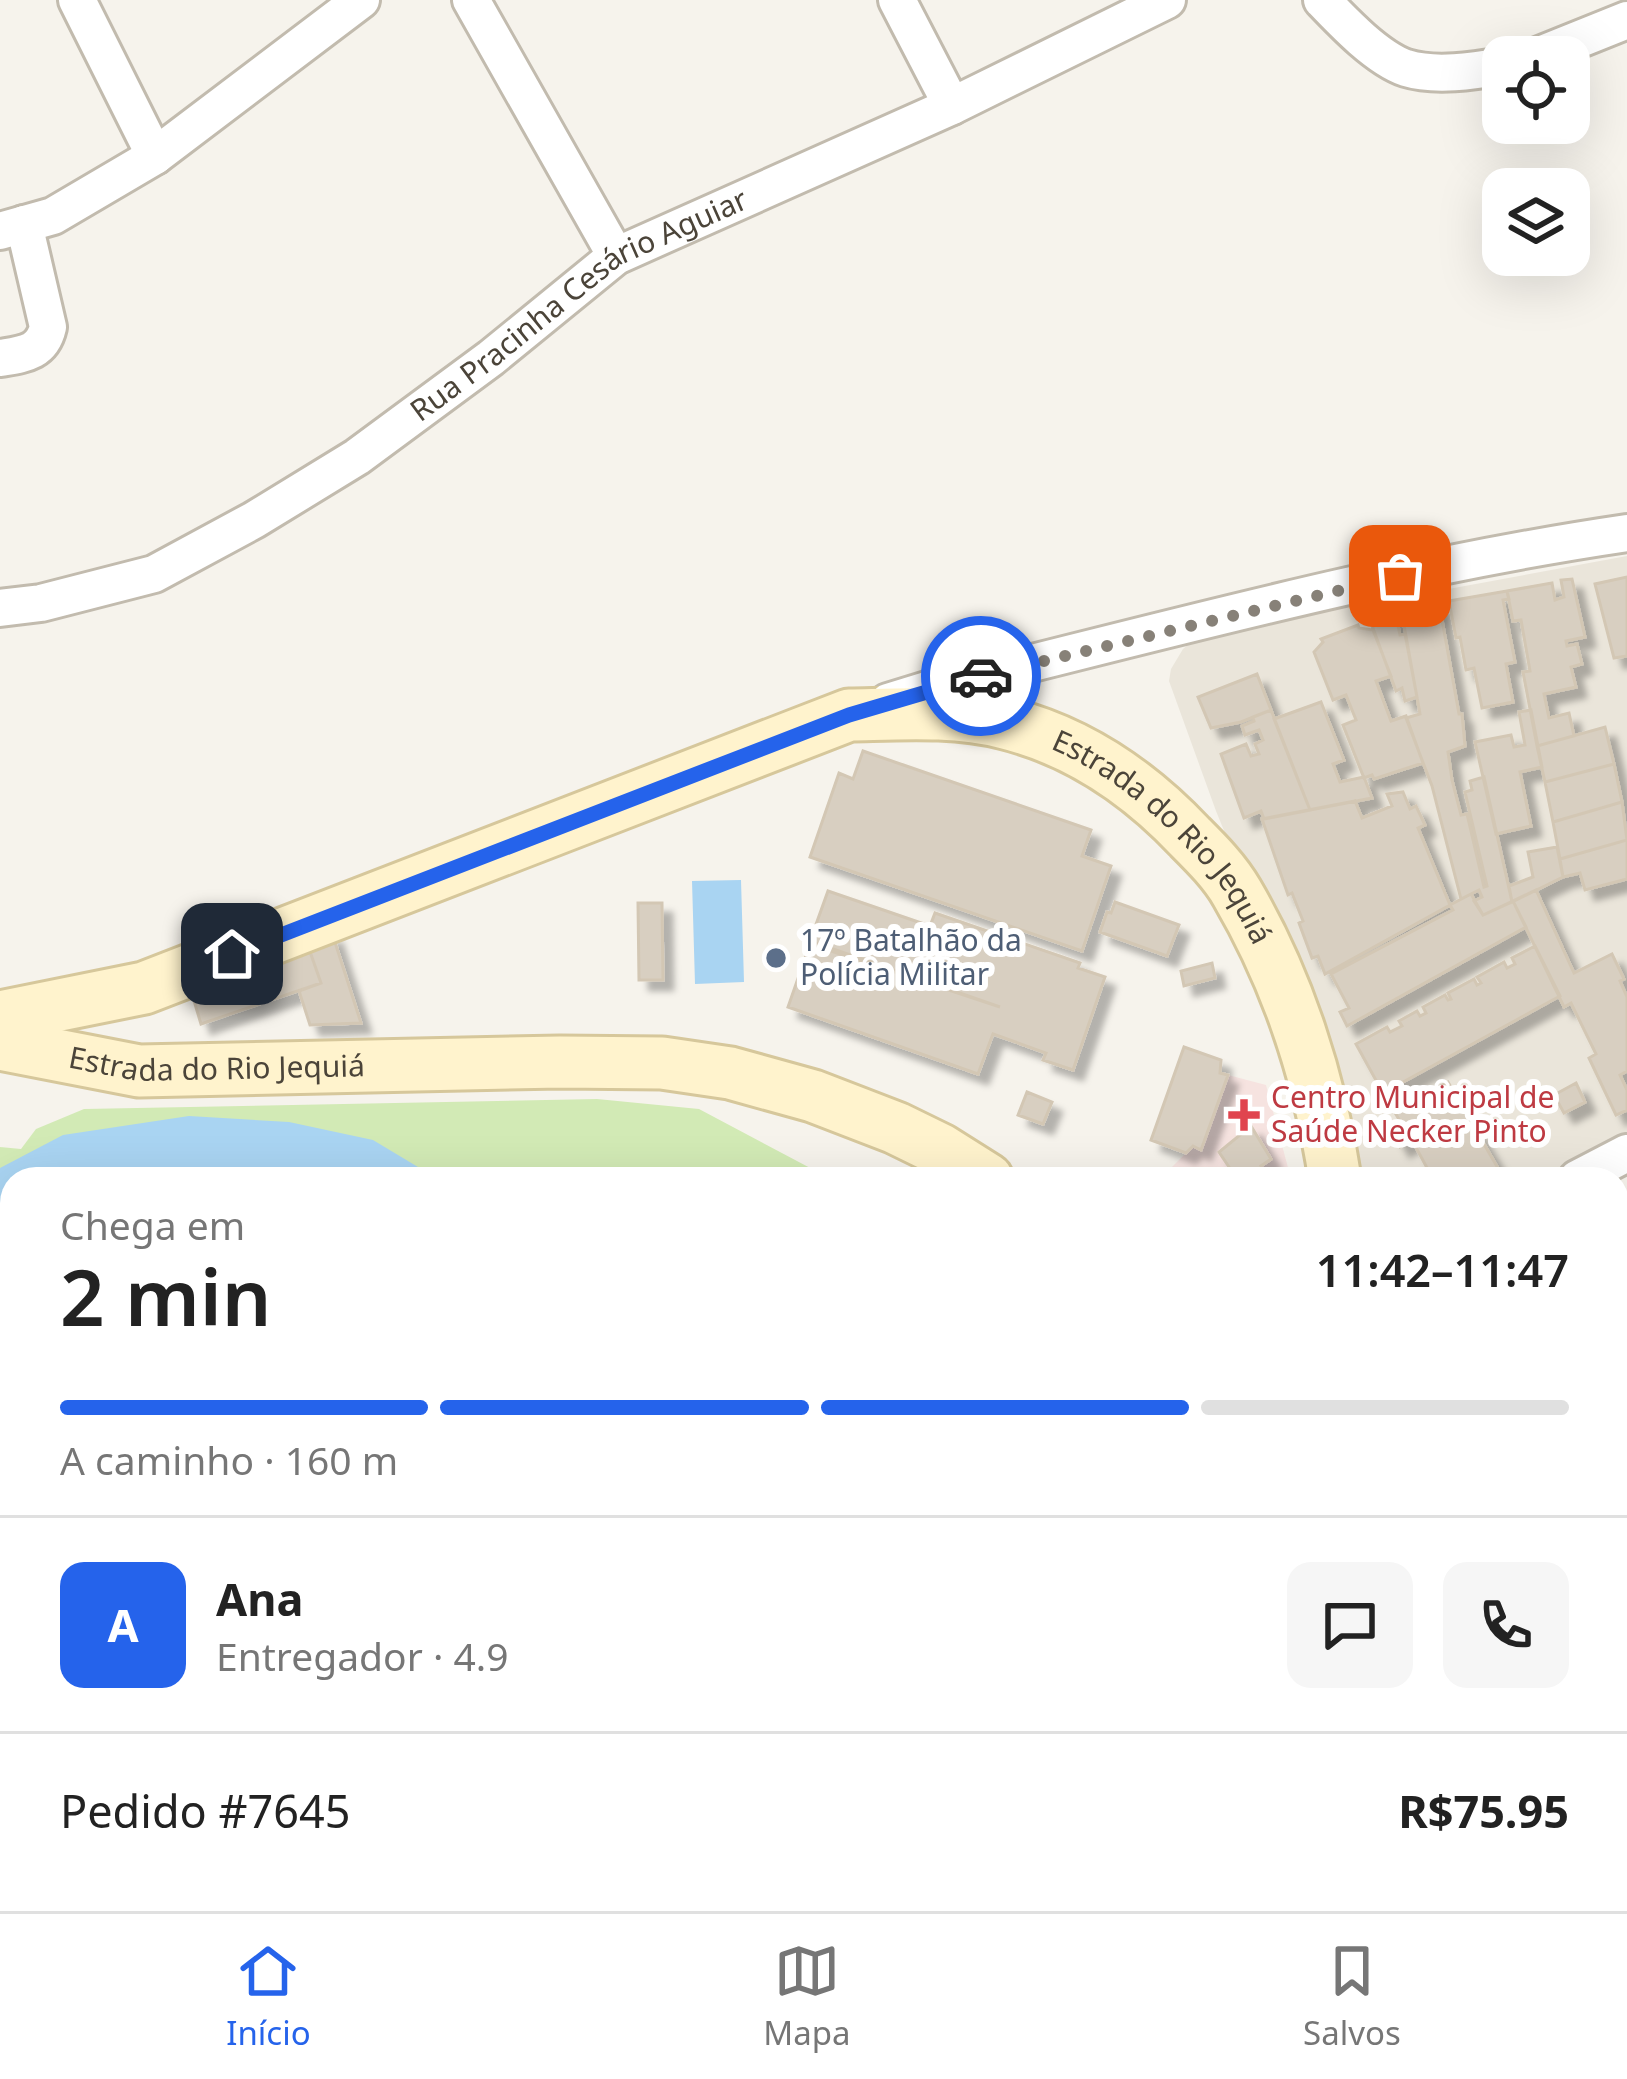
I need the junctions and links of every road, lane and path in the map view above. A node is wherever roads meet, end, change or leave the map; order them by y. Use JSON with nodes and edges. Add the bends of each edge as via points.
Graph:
{"nodes":[{"id":1,"x":77,"y":0,"type":"edge"},
{"id":2,"x":361,"y":0,"type":"edge"},
{"id":3,"x":471,"y":0,"type":"edge"},
{"id":4,"x":897,"y":0,"type":"edge"},
{"id":5,"x":1166,"y":0,"type":"edge"},
{"id":6,"x":1322,"y":0,"type":"edge"},
{"id":7,"x":1627,"y":20,"type":"edge"},
{"id":8,"x":1587,"y":36,"type":"edge"},
{"id":9,"x":1482,"y":70,"type":"edge"},
{"id":10,"x":952,"y":106,"type":"junction"},
{"id":11,"x":155,"y":156,"type":"junction"},
{"id":12,"x":12,"y":228,"type":"edge"},
{"id":13,"x":616,"y":256,"type":"junction"},
{"id":14,"x":0,"y":358,"type":"edge"},
{"id":15,"x":1627,"y":533,"type":"edge"},
{"id":16,"x":0,"y":608,"type":"edge"},
{"id":17,"x":849,"y":715,"type":"junction"},
{"id":18,"x":144,"y":988,"type":"junction"},
{"id":19,"x":0,"y":1017,"type":"edge"},
{"id":20,"x":0,"y":1044,"type":"edge"},
{"id":21,"x":139,"y":1071,"type":"junction"},
{"id":22,"x":1627,"y":1153,"type":"edge"},
{"id":23,"x":968,"y":1167,"type":"edge"},
{"id":24,"x":1333,"y":1167,"type":"edge"},
{"id":25,"x":1600,"y":1167,"type":"edge"}],
"edges":[{"from":1,"to":11,"type":"street"},
{"from":2,"to":11,"type":"street"},
{"from":3,"to":13,"type":"street"},
{"from":4,"to":10,"type":"street"},
{"from":5,"to":10,"type":"street","name":"Rua Pracinha Cesário Aguiar"},
{"from":6,"to":9,"type":"street","via":[[1406,68]]},
{"from":7,"to":8,"type":"street"},
{"from":10,"to":13,"type":"street","name":"Rua Pracinha Cesário Aguiar"},
{"from":11,"to":12,"type":"street","via":[[53,216]]},
{"from":12,"to":14,"type":"street","via":[[48,327],[37,350]]},
{"from":13,"to":16,"type":"street","name":"Rua Pracinha Cesário Aguiar","via":[[357,457],[254,520],[154,574]]},
{"from":15,"to":17,"type":"street","via":[[1240,613]]},
{"from":17,"to":18,"type":"main road","name":"Estrada do Rio Jequiá"},
{"from":17,"to":24,"type":"main road","name":"Estrada do Rio Jequiá","via":[[940,713],[1005,723],[1117,771],[1161,806],[1236,892],[1280,982],[1326,1120]]},
{"from":18,"to":19,"type":"main road","name":"Estrada do Rio Jequiá"},
{"from":18,"to":21,"type":"main road","via":[[128,1032]]},
{"from":20,"to":21,"type":"main road","name":"Estrada do Rio Jequiá"},
{"from":21,"to":23,"type":"main road","name":"Estrada do Rio Jequiá","via":[[662,1064],[813,1096]]},
{"from":22,"to":25,"type":"street"}]}
